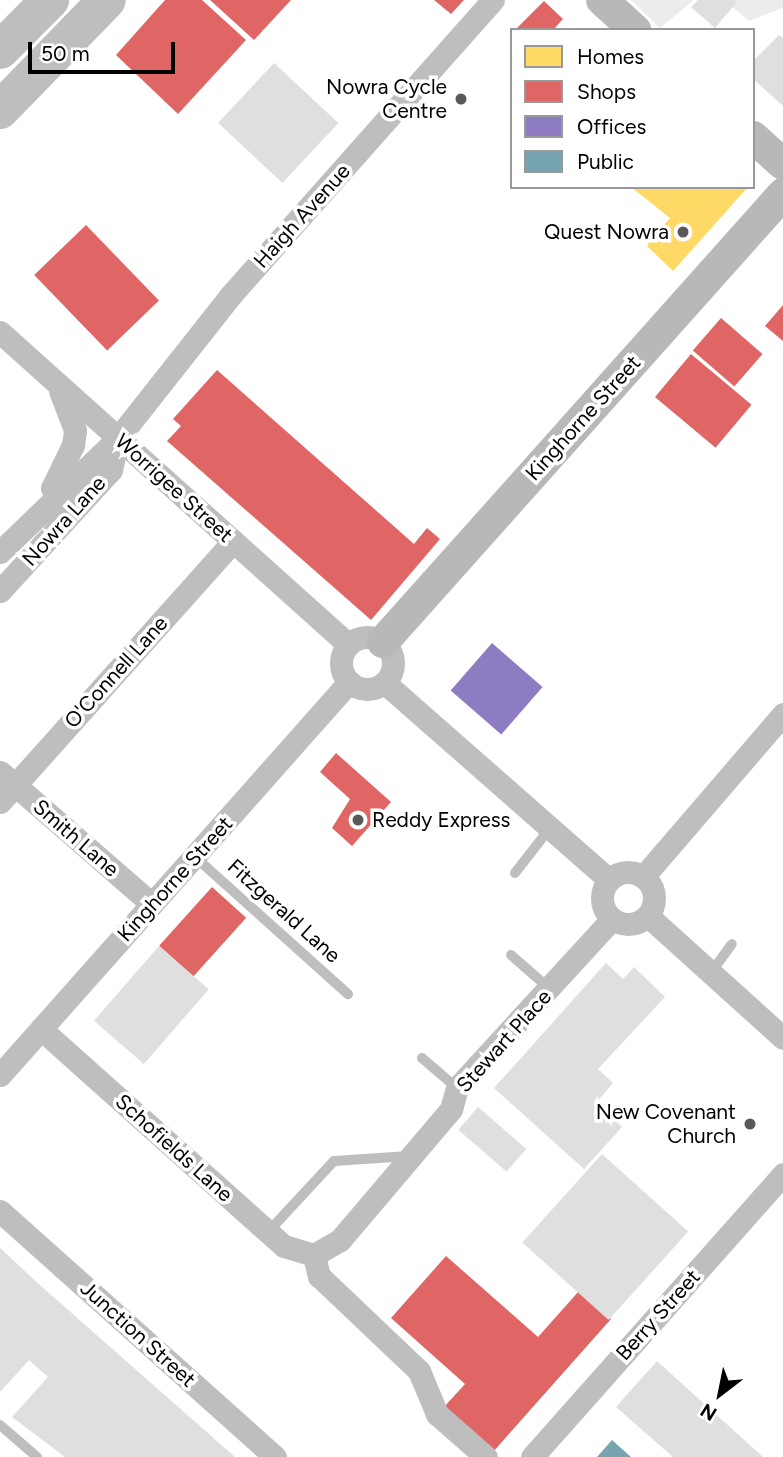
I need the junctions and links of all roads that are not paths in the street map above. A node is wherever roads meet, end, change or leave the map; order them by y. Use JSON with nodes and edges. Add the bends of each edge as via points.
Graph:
{"nodes":[{"id":1,"x":50,"y":0,"type":"edge"},
{"id":2,"x":107,"y":0,"type":"edge"},
{"id":3,"x":493,"y":0,"type":"edge"},
{"id":4,"x":603,"y":0,"type":"edge"},
{"id":5,"x":633,"y":28,"type":"edge"},
{"id":6,"x":0,"y":50,"type":"edge"},
{"id":7,"x":0,"y":110,"type":"edge"},
{"id":8,"x":755,"y":138,"type":"edge"},
{"id":9,"x":783,"y":163,"type":"edge"},
{"id":10,"x":783,"y":194,"type":"edge"},
{"id":11,"x":0,"y":332,"type":"edge"},
{"id":12,"x":56,"y":382,"type":"junction"},
{"id":13,"x":118,"y":438,"type":"junction"},
{"id":14,"x":40,"y":509,"type":"junction"},
{"id":15,"x":233,"y":541,"type":"junction"},
{"id":16,"x":0,"y":552,"type":"edge"},
{"id":17,"x":3,"y":585,"type":"edge"},
{"id":18,"x":383,"y":642,"type":"junction"},
{"id":19,"x":348,"y":645,"type":"junction"},
{"id":20,"x":349,"y":682,"type":"junction"},
{"id":21,"x":385,"y":683,"type":"junction"},
{"id":22,"x":783,"y":714,"type":"edge"},
{"id":23,"x":8,"y":778,"type":"edge"},
{"id":24,"x":0,"y":802,"type":"edge"},
{"id":25,"x":550,"y":828,"type":"junction"},
{"id":26,"x":194,"y":856,"type":"junction"},
{"id":27,"x":515,"y":873,"type":"dead end"},
{"id":28,"x":643,"y":877,"type":"junction"},
{"id":29,"x":609,"y":880,"type":"junction"},
{"id":30,"x":152,"y":904,"type":"junction"},
{"id":31,"x":648,"y":916,"type":"junction"},
{"id":32,"x":612,"y":919,"type":"junction"},
{"id":33,"x":732,"y":944,"type":"dead end"},
{"id":34,"x":511,"y":955,"type":"dead end"},
{"id":35,"x":710,"y":974,"type":"junction"},
{"id":36,"x":550,"y":989,"type":"junction"},
{"id":37,"x":348,"y":994,"type":"dead end"},
{"id":38,"x":41,"y":1029,"type":"junction"},
{"id":39,"x":783,"y":1038,"type":"edge"},
{"id":40,"x":422,"y":1058,"type":"dead end"},
{"id":41,"x":0,"y":1075,"type":"edge"},
{"id":42,"x":457,"y":1088,"type":"junction"},
{"id":43,"x":411,"y":1156,"type":"junction"},
{"id":44,"x":783,"y":1174,"type":"edge"},
{"id":45,"x":0,"y":1211,"type":"edge"},
{"id":46,"x":268,"y":1232,"type":"junction"},
{"id":47,"x":314,"y":1255,"type":"junction"},
{"id":48,"x":0,"y":1425,"type":"edge"},
{"id":49,"x":37,"y":1457,"type":"edge"},
{"id":50,"x":275,"y":1457,"type":"edge"},
{"id":51,"x":486,"y":1457,"type":"edge"},
{"id":52,"x":532,"y":1457,"type":"edge"}],
"edges":[{"from":1,"to":6,"type":"highway"},
{"from":2,"to":7,"type":"highway"},
{"from":3,"to":13,"type":"street","name":"Haigh Avenue","via":[[230,296]]},
{"from":4,"to":5,"type":"street"},
{"from":8,"to":9,"type":"street"},
{"from":10,"to":18,"type":"street","name":"Kinghorne Street"},
{"from":11,"to":12,"type":"street","name":"Worrigee Street"},
{"from":12,"to":13,"type":"street","name":"Worrigee Street"},
{"from":12,"to":14,"type":"street","name":"Nowra Lane","via":[[71,415],[74,445]]},
{"from":13,"to":14,"type":"street","name":"Nowra Lane"},
{"from":13,"to":15,"type":"street","name":"Worrigee Street"},
{"from":13,"to":17,"type":"street","name":"Nowra Lane","via":[[111,470]]},
{"from":14,"to":16,"type":"street","name":"Nowra Lane"},
{"from":15,"to":19,"type":"street","name":"Worrigee Street"},
{"from":15,"to":23,"type":"street","name":"O'Connell Lane"},
{"from":18,"to":19,"type":"street","via":[[361,637]]},
{"from":18,"to":21,"type":"street","via":[[393,662]]},
{"from":19,"to":20,"type":"street","via":[[340,664]]},
{"from":20,"to":21,"type":"street","via":[[371,690]]},
{"from":20,"to":26,"type":"street","name":"Kinghorne Street"},
{"from":21,"to":25,"type":"street"},
{"from":22,"to":28,"type":"street"},
{"from":23,"to":24,"type":"street","name":"O'Connell Lane"},
{"from":23,"to":30,"type":"street","name":"Smith Lane"},
{"from":25,"to":27,"type":"lane"},
{"from":25,"to":29,"type":"street"},
{"from":26,"to":30,"type":"street","name":"Kinghorne Street"},
{"from":26,"to":37,"type":"lane","name":"Fitzgerald Lane"},
{"from":28,"to":29,"type":"street","via":[[629,872]]},
{"from":28,"to":31,"type":"street","via":[[654,890]]},
{"from":29,"to":32,"type":"street","via":[[602,900]]},
{"from":30,"to":38,"type":"street","name":"Kinghorne Street"},
{"from":31,"to":32,"type":"street","via":[[627,925]]},
{"from":31,"to":35,"type":"street"},
{"from":32,"to":36,"type":"street","name":"Stewart Place"},
{"from":33,"to":35,"type":"lane"},
{"from":34,"to":36,"type":"lane"},
{"from":35,"to":39,"type":"street"},
{"from":36,"to":42,"type":"street","name":"Stewart Place"},
{"from":38,"to":41,"type":"street","name":"Kinghorne Street"},
{"from":38,"to":46,"type":"street","name":"Schofields Lane"},
{"from":40,"to":42,"type":"lane"},
{"from":42,"to":43,"type":"street","name":"Stewart Place","via":[[451,1109]]},
{"from":43,"to":46,"type":"lane","via":[[334,1161]]},
{"from":43,"to":47,"type":"street","name":"Stewart Place","via":[[340,1240]]},
{"from":44,"to":52,"type":"street","name":"Berry Street"},
{"from":45,"to":50,"type":"street","name":"Junction Street"},
{"from":46,"to":47,"type":"street","name":"Schofields Lane","via":[[290,1250]]},
{"from":47,"to":51,"type":"street","via":[[318,1276],[419,1371],[437,1414]]},
{"from":48,"to":49,"type":"lane"}]}
